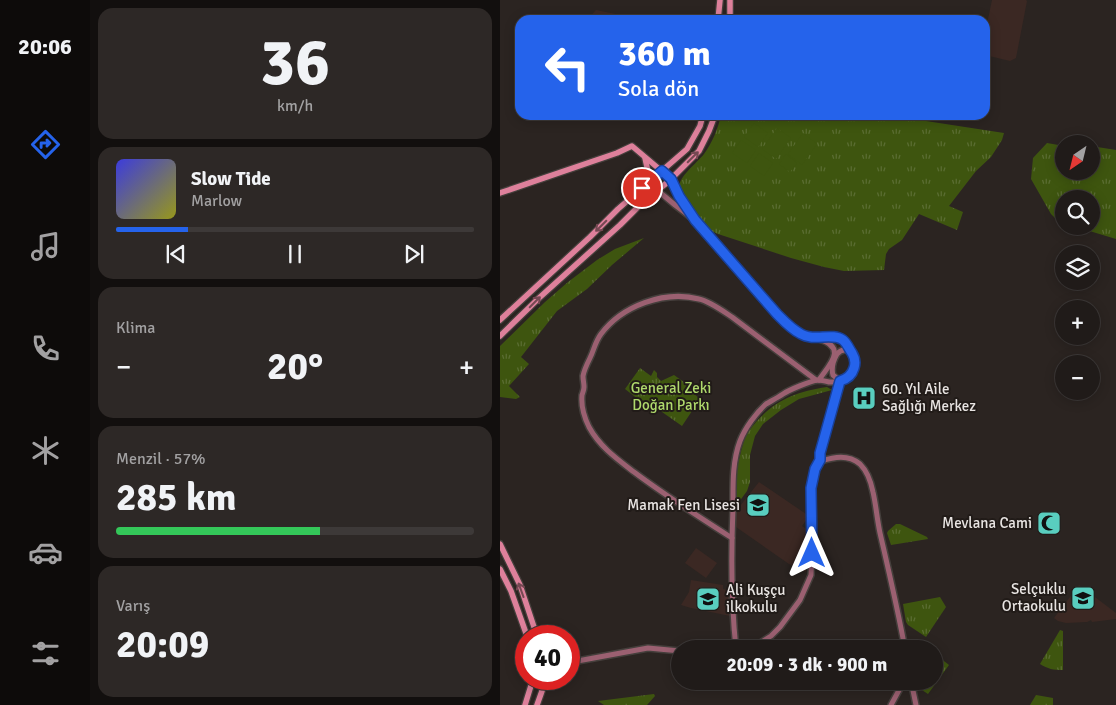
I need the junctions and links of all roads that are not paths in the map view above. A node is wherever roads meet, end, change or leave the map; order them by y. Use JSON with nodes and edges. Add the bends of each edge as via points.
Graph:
{"nodes":[{"id":1,"x":720,"y":0,"type":"edge"},
{"id":2,"x":730,"y":0,"type":"edge"},
{"id":3,"x":718,"y":15,"type":"edge"},
{"id":4,"x":730,"y":15,"type":"edge"},
{"id":5,"x":702,"y":120,"type":"edge"},
{"id":6,"x":713,"y":120,"type":"edge"},
{"id":7,"x":645,"y":158,"type":"junction"},
{"id":8,"x":662,"y":171,"type":"junction"},
{"id":9,"x":671,"y":179,"type":"junction"},
{"id":10,"x":650,"y":181,"type":"junction"},
{"id":11,"x":657,"y":190,"type":"junction"},
{"id":12,"x":500,"y":193,"type":"edge"},
{"id":13,"x":695,"y":220,"type":"junction"},
{"id":14,"x":500,"y":320,"type":"edge"},
{"id":15,"x":500,"y":336,"type":"edge"},
{"id":16,"x":815,"y":338,"type":"junction"},
{"id":17,"x":850,"y":351,"type":"junction"},
{"id":18,"x":834,"y":360,"type":"junction"},
{"id":19,"x":818,"y":380,"type":"junction"},
{"id":20,"x":840,"y":381,"type":"junction"},
{"id":21,"x":820,"y":460,"type":"junction"},
{"id":22,"x":732,"y":538,"type":"junction"},
{"id":23,"x":500,"y":544,"type":"edge"},
{"id":24,"x":502,"y":554,"type":"edge"},
{"id":25,"x":500,"y":569,"type":"edge"},
{"id":26,"x":523,"y":625,"type":"edge"},
{"id":27,"x":533,"y":625,"type":"edge"},
{"id":28,"x":735,"y":640,"type":"edge"},
{"id":29,"x":765,"y":640,"type":"edge"},
{"id":30,"x":903,"y":640,"type":"edge"},
{"id":31,"x":671,"y":650,"type":"edge"},
{"id":32,"x":580,"y":660,"type":"edge"},
{"id":33,"x":530,"y":690,"type":"edge"},
{"id":34,"x":542,"y":690,"type":"edge"},
{"id":35,"x":899,"y":690,"type":"edge"},
{"id":36,"x":913,"y":690,"type":"edge"},
{"id":37,"x":525,"y":705,"type":"edge"},
{"id":38,"x":537,"y":705,"type":"edge"},
{"id":39,"x":891,"y":705,"type":"edge"},
{"id":40,"x":916,"y":705,"type":"edge"}],
"edges":[{"from":1,"to":3,"type":"main road"},
{"from":2,"to":4,"type":"main road"},
{"from":5,"to":8,"type":"main road","via":[[687,149]]},
{"from":9,"to":6,"type":"main road","one_way":true,"via":[[699,150]]},
{"from":7,"to":8,"type":"main road"},
{"from":7,"to":10,"type":"main road"},
{"from":7,"to":12,"type":"main road","via":[[632,146]]},
{"from":8,"to":9,"type":"main road"},
{"from":8,"to":10,"type":"main road"},
{"from":9,"to":11,"type":"main road"},
{"from":9,"to":13,"type":"street"},
{"from":10,"to":11,"type":"main road"},
{"from":10,"to":14,"type":"main road","one_way":true},
{"from":11,"to":13,"type":"street"},
{"from":15,"to":11,"type":"main road","one_way":true},
{"from":13,"to":16,"type":"street","via":[[790,327]]},
{"from":16,"to":17,"type":"street","via":[[836,337],[843,340]]},
{"from":16,"to":18,"type":"street","via":[[832,345]]},
{"from":17,"to":18,"type":"street","via":[[840,351]]},
{"from":17,"to":20,"type":"street","via":[[855,358],[855,366],[846,379]]},
{"from":18,"to":19,"type":"street"},
{"from":18,"to":20,"type":"street","via":[[833,375]]},
{"from":19,"to":20,"type":"street"},
{"from":19,"to":22,"type":"street","via":[[787,391],[749,422],[734,465]]},
{"from":19,"to":22,"type":"street","via":[[732,317],[700,299],[678,296],[651,300],[623,313],[608,325],[595,344],[583,377],[583,414],[601,446],[654,488]]},
{"from":20,"to":21,"type":"street"},
{"from":21,"to":29,"type":"street","via":[[811,488],[811,574],[800,600],[780,627]]},
{"from":21,"to":30,"type":"street","via":[[847,457],[865,470],[873,491]]},
{"from":22,"to":28,"type":"street"},
{"from":23,"to":24,"type":"main road"},
{"from":27,"to":24,"type":"main road","one_way":true,"via":[[520,585]]},
{"from":25,"to":26,"type":"main road"},
{"from":31,"to":32,"type":"street","via":[[648,648]]},
{"from":33,"to":37,"type":"main road"},
{"from":34,"to":38,"type":"main road"},
{"from":35,"to":39,"type":"street"},
{"from":36,"to":40,"type":"street"}]}
